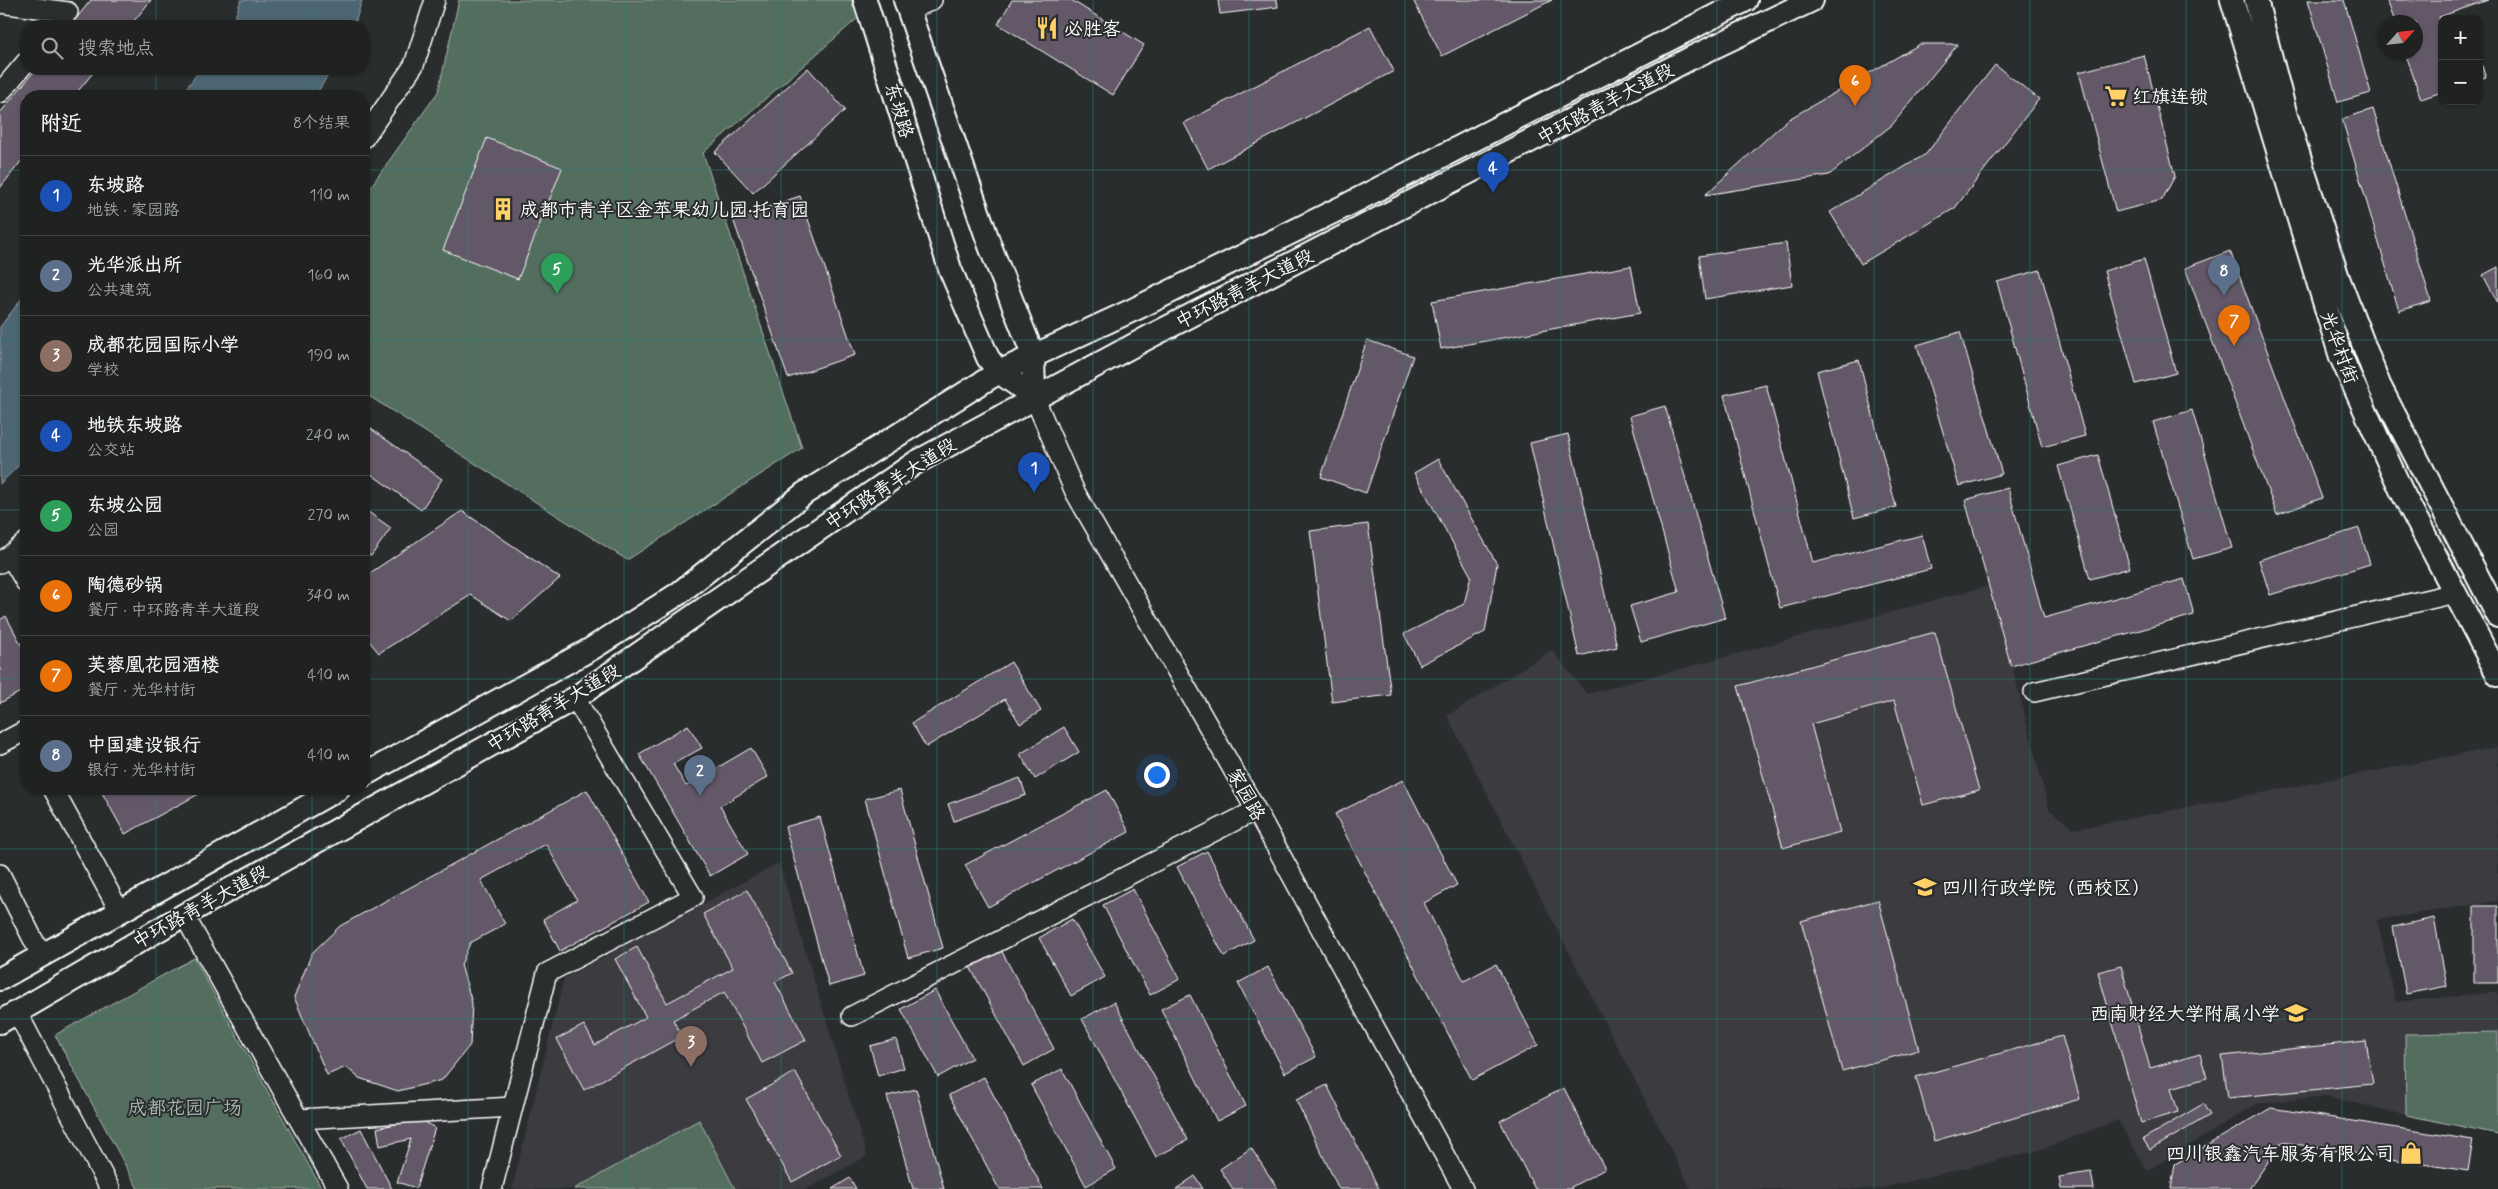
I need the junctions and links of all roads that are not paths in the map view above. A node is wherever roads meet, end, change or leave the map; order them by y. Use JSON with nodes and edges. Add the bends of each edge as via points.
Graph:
{"nodes":[{"id":1,"x":435,"y":0,"type":"edge"},
{"id":2,"x":865,"y":0,"type":"edge"},
{"id":3,"x":932,"y":0,"type":"edge"},
{"id":4,"x":1746,"y":0,"type":"edge"},
{"id":5,"x":1812,"y":0,"type":"edge"},
{"id":6,"x":2232,"y":0,"type":"edge"},
{"id":7,"x":2256,"y":0,"type":"edge"},
{"id":8,"x":0,"y":3,"type":"edge"},
{"id":9,"x":906,"y":6,"type":"edge"},
{"id":10,"x":65,"y":13,"type":"edge"},
{"id":11,"x":20,"y":69,"type":"edge"},
{"id":12,"x":0,"y":93,"type":"edge"},
{"id":13,"x":370,"y":129,"type":"edge"},
{"id":14,"x":1033,"y":355,"type":"junction"},
{"id":15,"x":999,"y":372,"type":"junction"},
{"id":16,"x":1034,"y":397,"type":"junction"},
{"id":17,"x":20,"y":547,"type":"edge"},
{"id":18,"x":5,"y":559,"type":"edge"},
{"id":19,"x":20,"y":576,"type":"edge"},
{"id":20,"x":2455,"y":593,"type":"junction"},
{"id":21,"x":2498,"y":616,"type":"edge"},
{"id":22,"x":2498,"y":675,"type":"edge"},
{"id":23,"x":2034,"y":692,"type":"dead end"},
{"id":24,"x":575,"y":698,"type":"junction"},
{"id":25,"x":20,"y":736,"type":"edge"},
{"id":26,"x":0,"y":744,"type":"edge"},
{"id":27,"x":370,"y":772,"type":"edge"},
{"id":28,"x":56,"y":795,"type":"edge"},
{"id":29,"x":327,"y":795,"type":"edge"},
{"id":30,"x":1256,"y":810,"type":"junction"},
{"id":31,"x":0,"y":874,"type":"edge"},
{"id":32,"x":119,"y":910,"type":"junction"},
{"id":33,"x":184,"y":914,"type":"junction"},
{"id":34,"x":41,"y":955,"type":"junction"},
{"id":35,"x":0,"y":979,"type":"edge"},
{"id":36,"x":852,"y":1016,"type":"dead end"},
{"id":37,"x":8,"y":1017,"type":"edge"},
{"id":38,"x":513,"y":1107,"type":"junction"},
{"id":39,"x":299,"y":1119,"type":"junction"},
{"id":40,"x":110,"y":1189,"type":"edge"},
{"id":41,"x":338,"y":1189,"type":"edge"},
{"id":42,"x":492,"y":1189,"type":"edge"},
{"id":43,"x":1463,"y":1189,"type":"edge"}],
"edges":[{"from":1,"to":13,"type":"street","via":[[414,65]]},
{"from":2,"to":15,"type":"main road","name":"东坡路","via":[[950,269],[988,358]]},
{"from":3,"to":9,"type":"street"},
{"from":4,"to":14,"type":"main road","name":"中环路青羊大道段","via":[[1349,204]]},
{"from":5,"to":16,"type":"main road","name":"中环路青羊大道段","via":[[1688,59]]},
{"from":6,"to":20,"type":"main road","name":"光华村街","via":[[2341,357],[2402,490]]},
{"from":7,"to":21,"type":"main road","name":"光华村街","via":[[2286,116],[2338,278],[2379,385]]},
{"from":8,"to":10,"type":"street"},
{"from":9,"to":14,"type":"main road","via":[[990,246]]},
{"from":11,"to":12,"type":"street"},
{"from":14,"to":15,"type":"main road","name":"中环路青羊大道段"},
{"from":14,"to":16,"type":"main road"},
{"from":15,"to":16,"type":"main road","name":"东坡路"},
{"from":15,"to":27,"type":"main road","name":"中环路青羊大道段","via":[[805,493],[678,594],[591,649]]},
{"from":16,"to":24,"type":"main road","name":"中环路青羊大道段","via":[[915,463]]},
{"from":16,"to":30,"type":"street","name":"家园路","via":[[1075,492]]},
{"from":17,"to":18,"type":"street"},
{"from":18,"to":19,"type":"street"},
{"from":20,"to":22,"type":"main road","name":"光华村街"},
{"from":20,"to":23,"type":"street"},
{"from":24,"to":33,"type":"main road","name":"中环路青羊大道段"},
{"from":24,"to":38,"type":"street","via":[[693,897],[547,973]]},
{"from":25,"to":26,"type":"street"},
{"from":28,"to":32,"type":"street"},
{"from":29,"to":32,"type":"main road","name":"中环路青羊大道段"},
{"from":30,"to":36,"type":"street"},
{"from":30,"to":43,"type":"street","name":"家园路"},
{"from":31,"to":34,"type":"street"},
{"from":32,"to":34,"type":"main road","name":"中环路青羊大道段"},
{"from":33,"to":37,"type":"main road","name":"中环路青羊大道段"},
{"from":33,"to":39,"type":"street"},
{"from":34,"to":35,"type":"main road","name":"中环路青羊大道段"},
{"from":37,"to":40,"type":"street"},
{"from":38,"to":39,"type":"street"},
{"from":38,"to":42,"type":"street"},
{"from":39,"to":41,"type":"street"}]}
